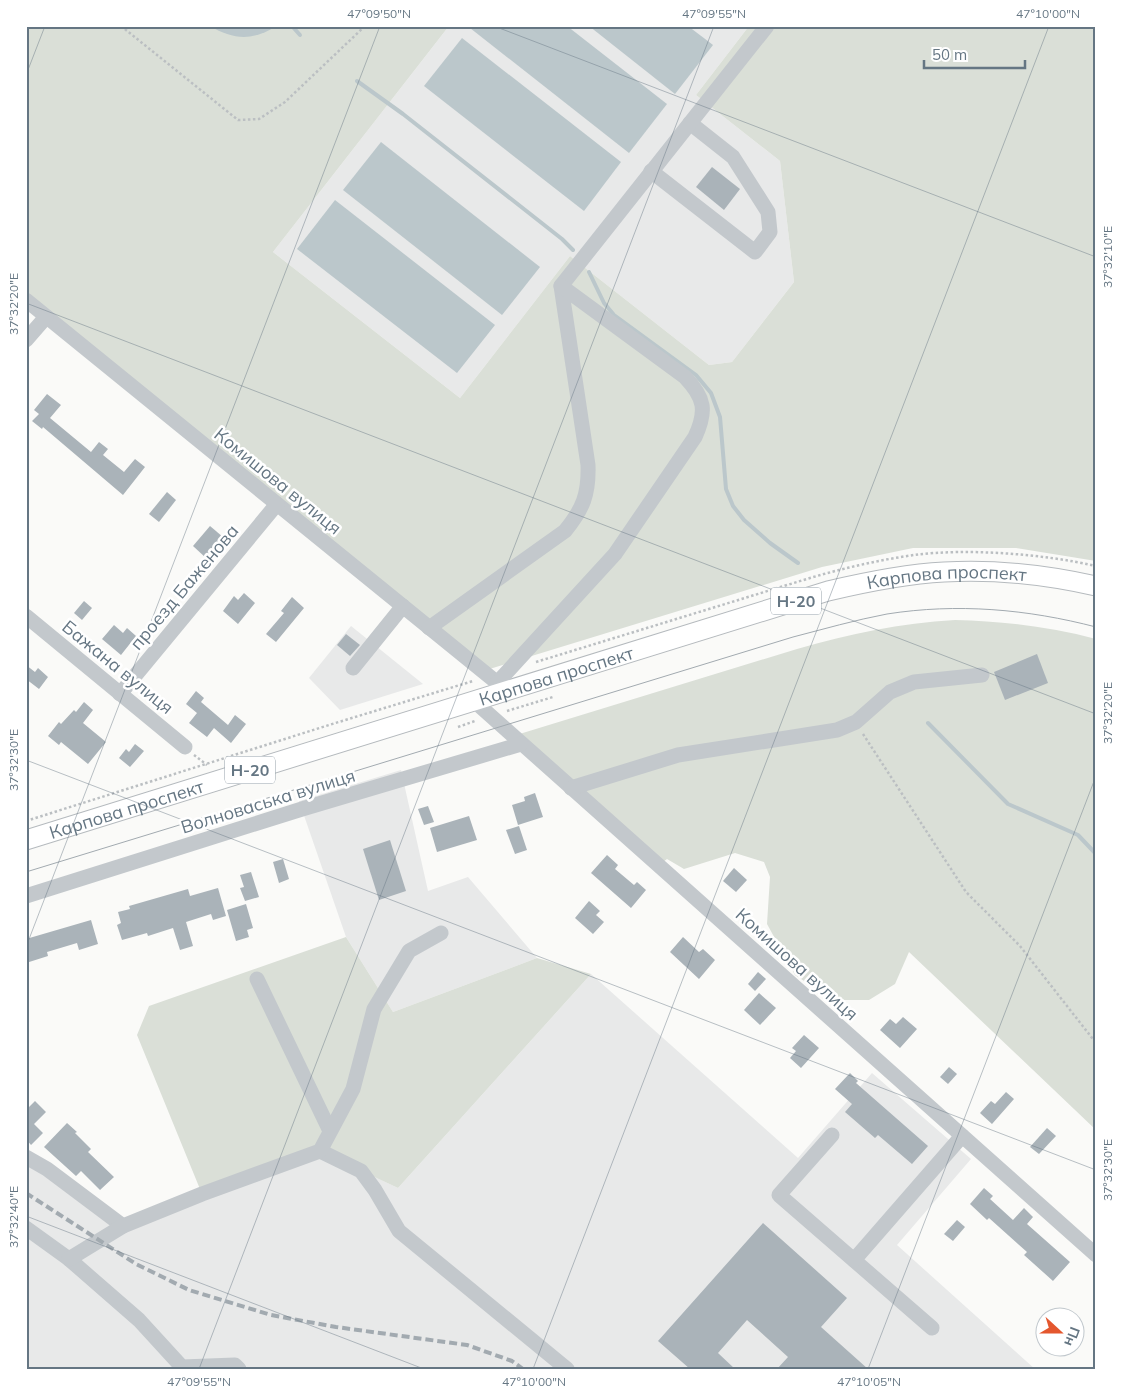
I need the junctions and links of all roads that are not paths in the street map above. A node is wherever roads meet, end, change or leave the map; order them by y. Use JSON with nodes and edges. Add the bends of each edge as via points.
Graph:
{"nodes":[{"id":1,"x":767,"y":26,"type":"edge"},
{"id":2,"x":690,"y":123,"type":"junction"},
{"id":3,"x":651,"y":171,"type":"junction"},
{"id":4,"x":561,"y":286,"type":"junction"},
{"id":5,"x":26,"y":300,"type":"edge"},
{"id":6,"x":46,"y":316,"type":"junction"},
{"id":7,"x":26,"y":340,"type":"edge"},
{"id":8,"x":277,"y":504,"type":"junction"},
{"id":9,"x":1096,"y":586,"type":"edge"},
{"id":10,"x":403,"y":606,"type":"junction"},
{"id":11,"x":26,"y":616,"type":"edge"},
{"id":12,"x":429,"y":628,"type":"junction"},
{"id":13,"x":352,"y":668,"type":"dead end"},
{"id":14,"x":982,"y":675,"type":"dead end"},
{"id":15,"x":502,"y":686,"type":"junction"},
{"id":16,"x":120,"y":694,"type":"junction"},
{"id":17,"x":473,"y":700,"type":"junction"},
{"id":18,"x":522,"y":744,"type":"junction"},
{"id":19,"x":185,"y":747,"type":"dead end"},
{"id":20,"x":571,"y":788,"type":"junction"},
{"id":21,"x":26,"y":840,"type":"edge"},
{"id":22,"x":26,"y":896,"type":"edge"},
{"id":23,"x":441,"y":933,"type":"dead end"},
{"id":24,"x":257,"y":979,"type":"dead end"},
{"id":25,"x":330,"y":1131,"type":"junction"},
{"id":26,"x":832,"y":1135,"type":"dead end"},
{"id":27,"x":962,"y":1136,"type":"junction"},
{"id":28,"x":320,"y":1151,"type":"junction"},
{"id":29,"x":26,"y":1157,"type":"edge"},
{"id":30,"x":123,"y":1226,"type":"junction"},
{"id":31,"x":26,"y":1228,"type":"edge"},
{"id":32,"x":1096,"y":1255,"type":"edge"},
{"id":33,"x":69,"y":1259,"type":"junction"},
{"id":34,"x":854,"y":1260,"type":"junction"},
{"id":35,"x":932,"y":1328,"type":"dead end"},
{"id":36,"x":239,"y":1369,"type":"edge"},
{"id":37,"x":567,"y":1369,"type":"edge"}],
"edges":[{"from":1,"to":2,"type":"street"},
{"from":2,"to":3,"type":"street"},
{"from":2,"to":3,"type":"street","via":[[733,157],[768,212],[770,232],[755,252]]},
{"from":3,"to":4,"type":"street"},
{"from":4,"to":12,"type":"street","via":[[588,465],[584,501],[565,531]]},
{"from":4,"to":15,"type":"street","via":[[685,377],[697,390],[703,405],[702,422],[695,438],[614,554]]},
{"from":5,"to":6,"type":"street","name":"Комишова вулиця"},
{"from":6,"to":7,"type":"street"},
{"from":6,"to":8,"type":"street","name":"Комишова вулиця"},
{"from":8,"to":10,"type":"street","name":"Комишова вулиця"},
{"from":8,"to":16,"type":"street","name":"проезд Баженова"},
{"from":9,"to":15,"type":"main road","name":"Карпова проспект","number":"Н-20","via":[[1029,575],[978,572],[926,573],[867,582]]},
{"from":10,"to":12,"type":"street","name":"Комишова вулиця"},
{"from":10,"to":13,"type":"street"},
{"from":11,"to":16,"type":"street","name":"Бажана вулиця"},
{"from":12,"to":15,"type":"street","name":"Комишова вулиця"},
{"from":14,"to":20,"type":"street","via":[[914,682],[890,692],[856,722],[837,730],[678,755]]},
{"from":15,"to":17,"type":"main road","name":"Карпова проспект","number":"Н-20"},
{"from":16,"to":19,"type":"street","name":"Бажана вулиця"},
{"from":17,"to":18,"type":"street","name":"Комишова вулиця"},
{"from":17,"to":21,"type":"main road","name":"Карпова проспект","number":"Н-20"},
{"from":18,"to":20,"type":"street","name":"Комишова вулиця"},
{"from":18,"to":22,"type":"street","name":"Волноваська вулиця"},
{"from":20,"to":27,"type":"street","name":"Комишова вулиця"},
{"from":23,"to":25,"type":"street","via":[[409,951],[374,1009],[353,1089]]},
{"from":24,"to":25,"type":"street"},
{"from":25,"to":28,"type":"street"},
{"from":26,"to":34,"type":"street","via":[[779,1195]]},
{"from":27,"to":32,"type":"street","name":"Комишова вулиця"},
{"from":27,"to":34,"type":"street"},
{"from":28,"to":30,"type":"street"},
{"from":28,"to":37,"type":"street","via":[[360,1171],[399,1231]]},
{"from":29,"to":30,"type":"street"},
{"from":30,"to":33,"type":"street"},
{"from":31,"to":33,"type":"street"},
{"from":33,"to":36,"type":"street","via":[[139,1320],[182,1367],[235,1365]]},
{"from":34,"to":35,"type":"street"}]}
